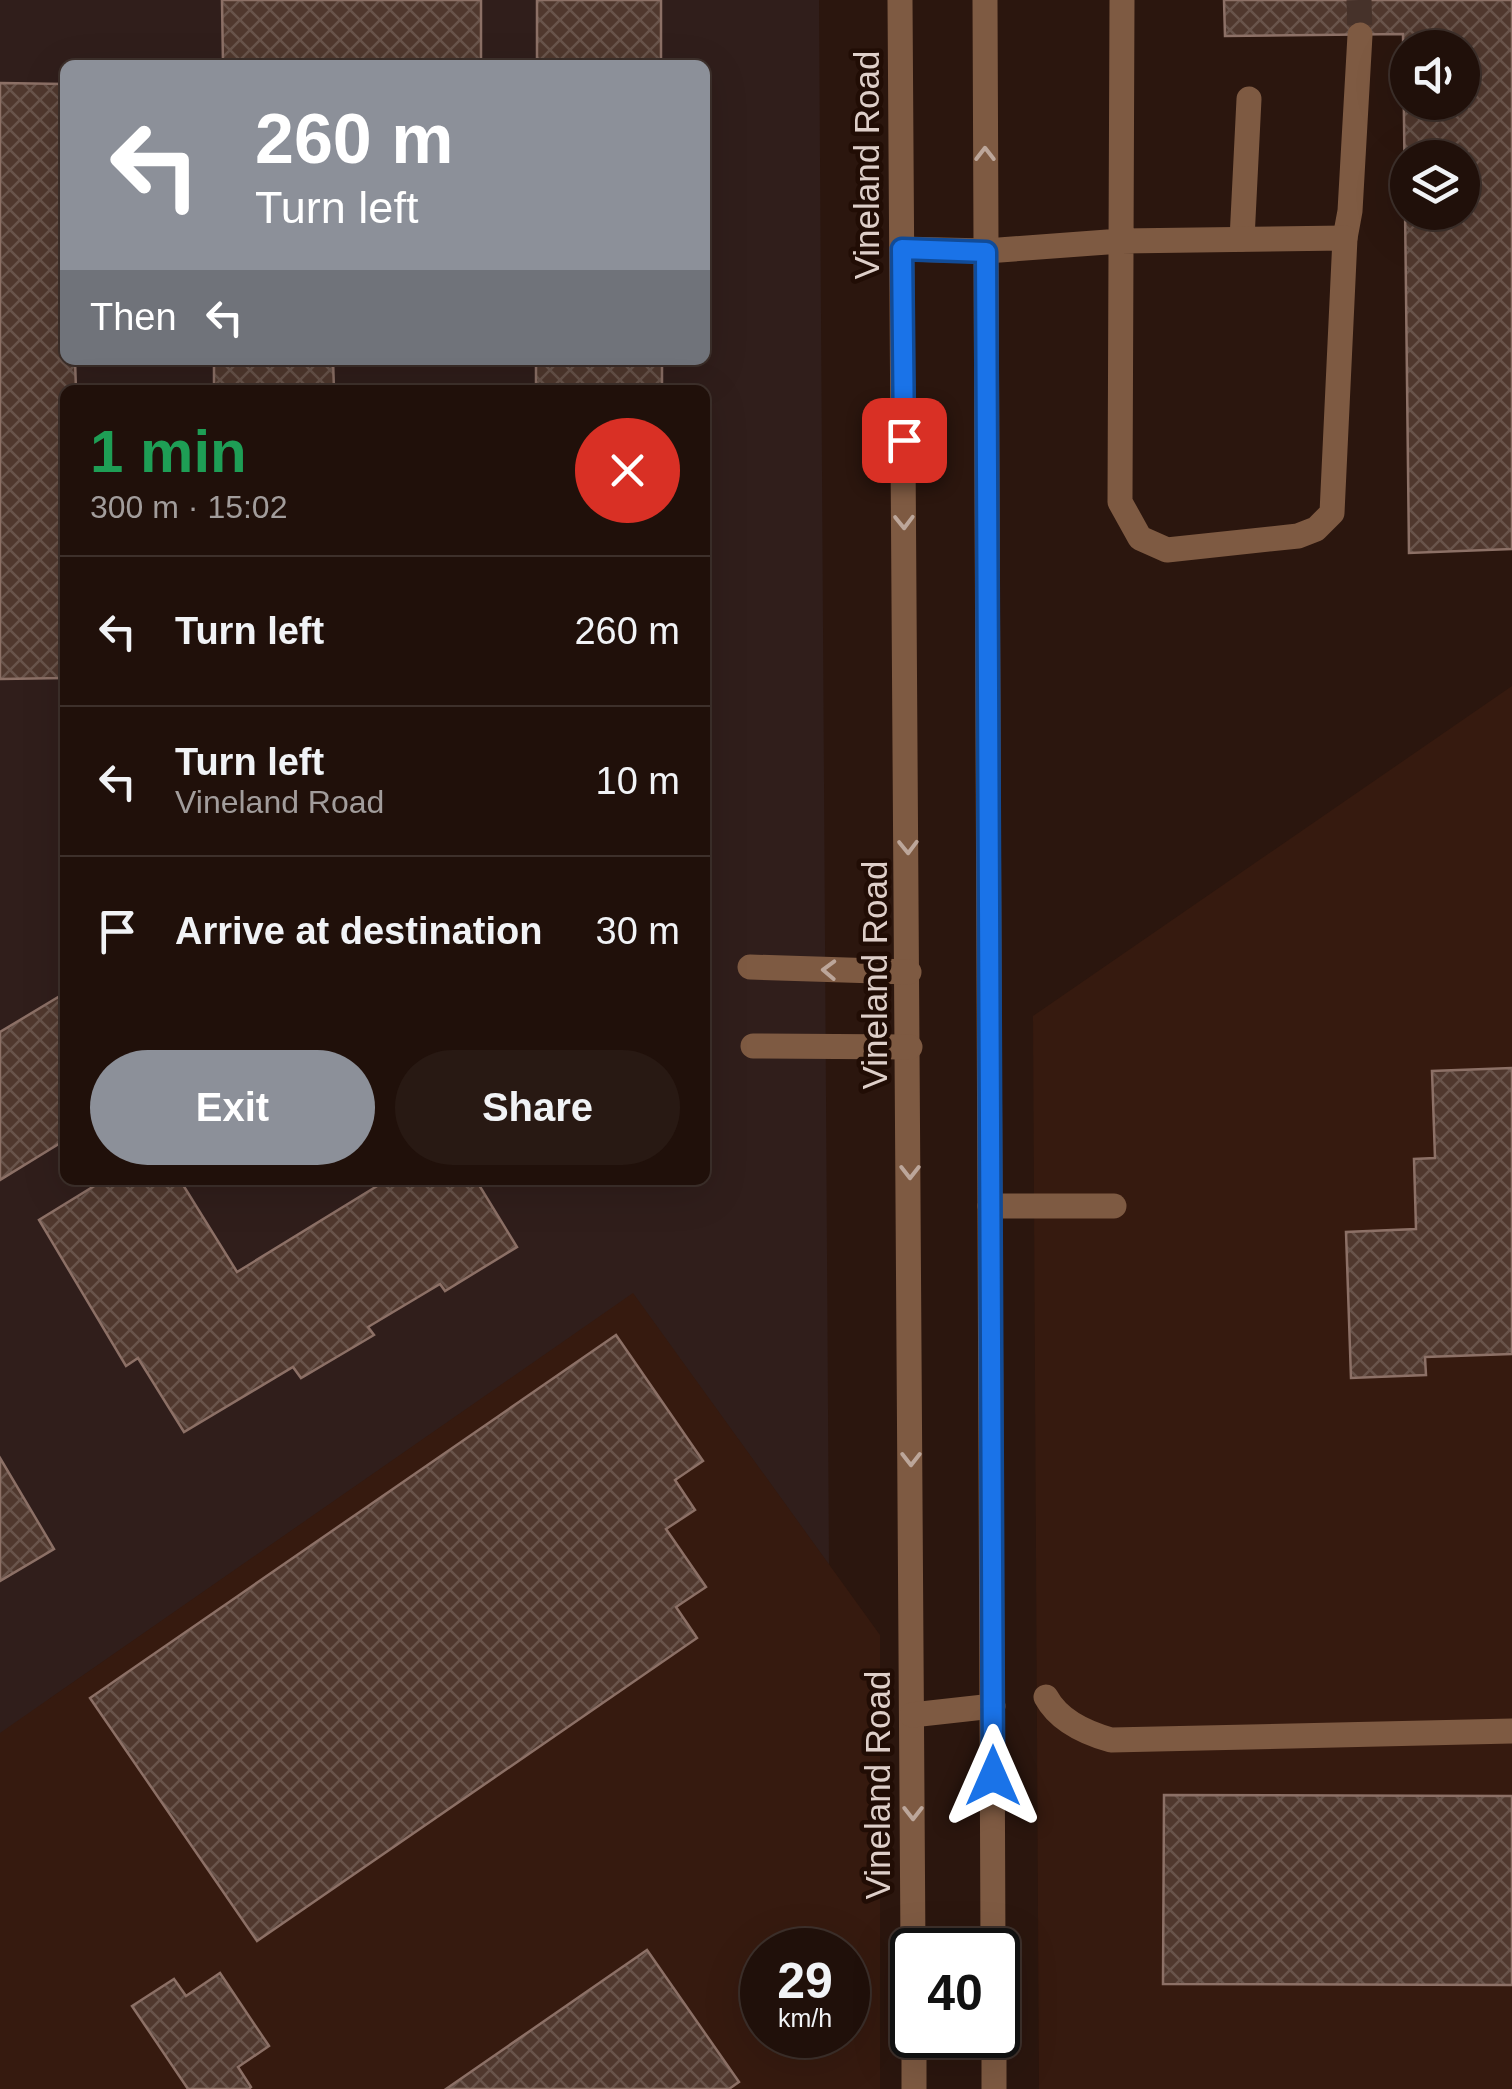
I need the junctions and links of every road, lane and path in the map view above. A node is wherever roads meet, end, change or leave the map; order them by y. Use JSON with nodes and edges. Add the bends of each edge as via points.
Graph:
{"nodes":[{"id":1,"x":900,"y":0,"type":"edge"},
{"id":2,"x":985,"y":0,"type":"edge"},
{"id":3,"x":1122,"y":0,"type":"edge"},
{"id":4,"x":1360,"y":35,"type":"tunnel mouth"},
{"id":5,"x":1249,"y":99,"type":"dead end"},
{"id":6,"x":1344,"y":238,"type":"junction"},
{"id":7,"x":1242,"y":239,"type":"junction"},
{"id":8,"x":1121,"y":241,"type":"junction"},
{"id":9,"x":902,"y":249,"type":"junction"},
{"id":10,"x":986,"y":252,"type":"junction"},
{"id":11,"x":750,"y":967,"type":"dead end"},
{"id":12,"x":909,"y":972,"type":"junction"},
{"id":13,"x":753,"y":1046,"type":"dead end"},
{"id":14,"x":910,"y":1048,"type":"junction"},
{"id":15,"x":990,"y":1206,"type":"junction"},
{"id":16,"x":1114,"y":1206,"type":"dead end"},
{"id":17,"x":1046,"y":1697,"type":"dead end"},
{"id":18,"x":993,"y":1706,"type":"junction"},
{"id":19,"x":912,"y":1715,"type":"junction"},
{"id":20,"x":1512,"y":1731,"type":"edge"},
{"id":21,"x":914,"y":1928,"type":"edge"},
{"id":22,"x":994,"y":1928,"type":"edge"},
{"id":23,"x":914,"y":2058,"type":"edge"},
{"id":24,"x":994,"y":2058,"type":"edge"},
{"id":25,"x":914,"y":2089,"type":"edge"},
{"id":26,"x":994,"y":2089,"type":"edge"}],
"edges":[{"from":1,"to":9,"type":"street","name":"Vineland Road"},
{"from":10,"to":2,"type":"street","one_way":true},
{"from":3,"to":8,"type":"street"},
{"from":4,"to":6,"type":"street"},
{"from":5,"to":7,"type":"street"},
{"from":6,"to":7,"type":"street"},
{"from":6,"to":8,"type":"street","via":[[1332,513],[1316,530],[1298,536],[1167,550],[1140,538],[1120,502]]},
{"from":7,"to":8,"type":"street"},
{"from":8,"to":10,"type":"street"},
{"from":9,"to":10,"type":"street"},
{"from":9,"to":12,"type":"street","name":"Vineland Road","one_way":true},
{"from":10,"to":15,"type":"street"},
{"from":12,"to":11,"type":"street","one_way":true},
{"from":12,"to":14,"type":"street","name":"Vineland Road"},
{"from":13,"to":14,"type":"street"},
{"from":14,"to":19,"type":"street","name":"Vineland Road","one_way":true},
{"from":15,"to":16,"type":"street"},
{"from":15,"to":18,"type":"street"},
{"from":17,"to":20,"type":"street","via":[[1054,1711],[1111,1740]]},
{"from":18,"to":19,"type":"street"},
{"from":18,"to":22,"type":"street"},
{"from":19,"to":21,"type":"street","name":"Vineland Road","one_way":true},
{"from":23,"to":25,"type":"street"},
{"from":24,"to":26,"type":"street"}]}
